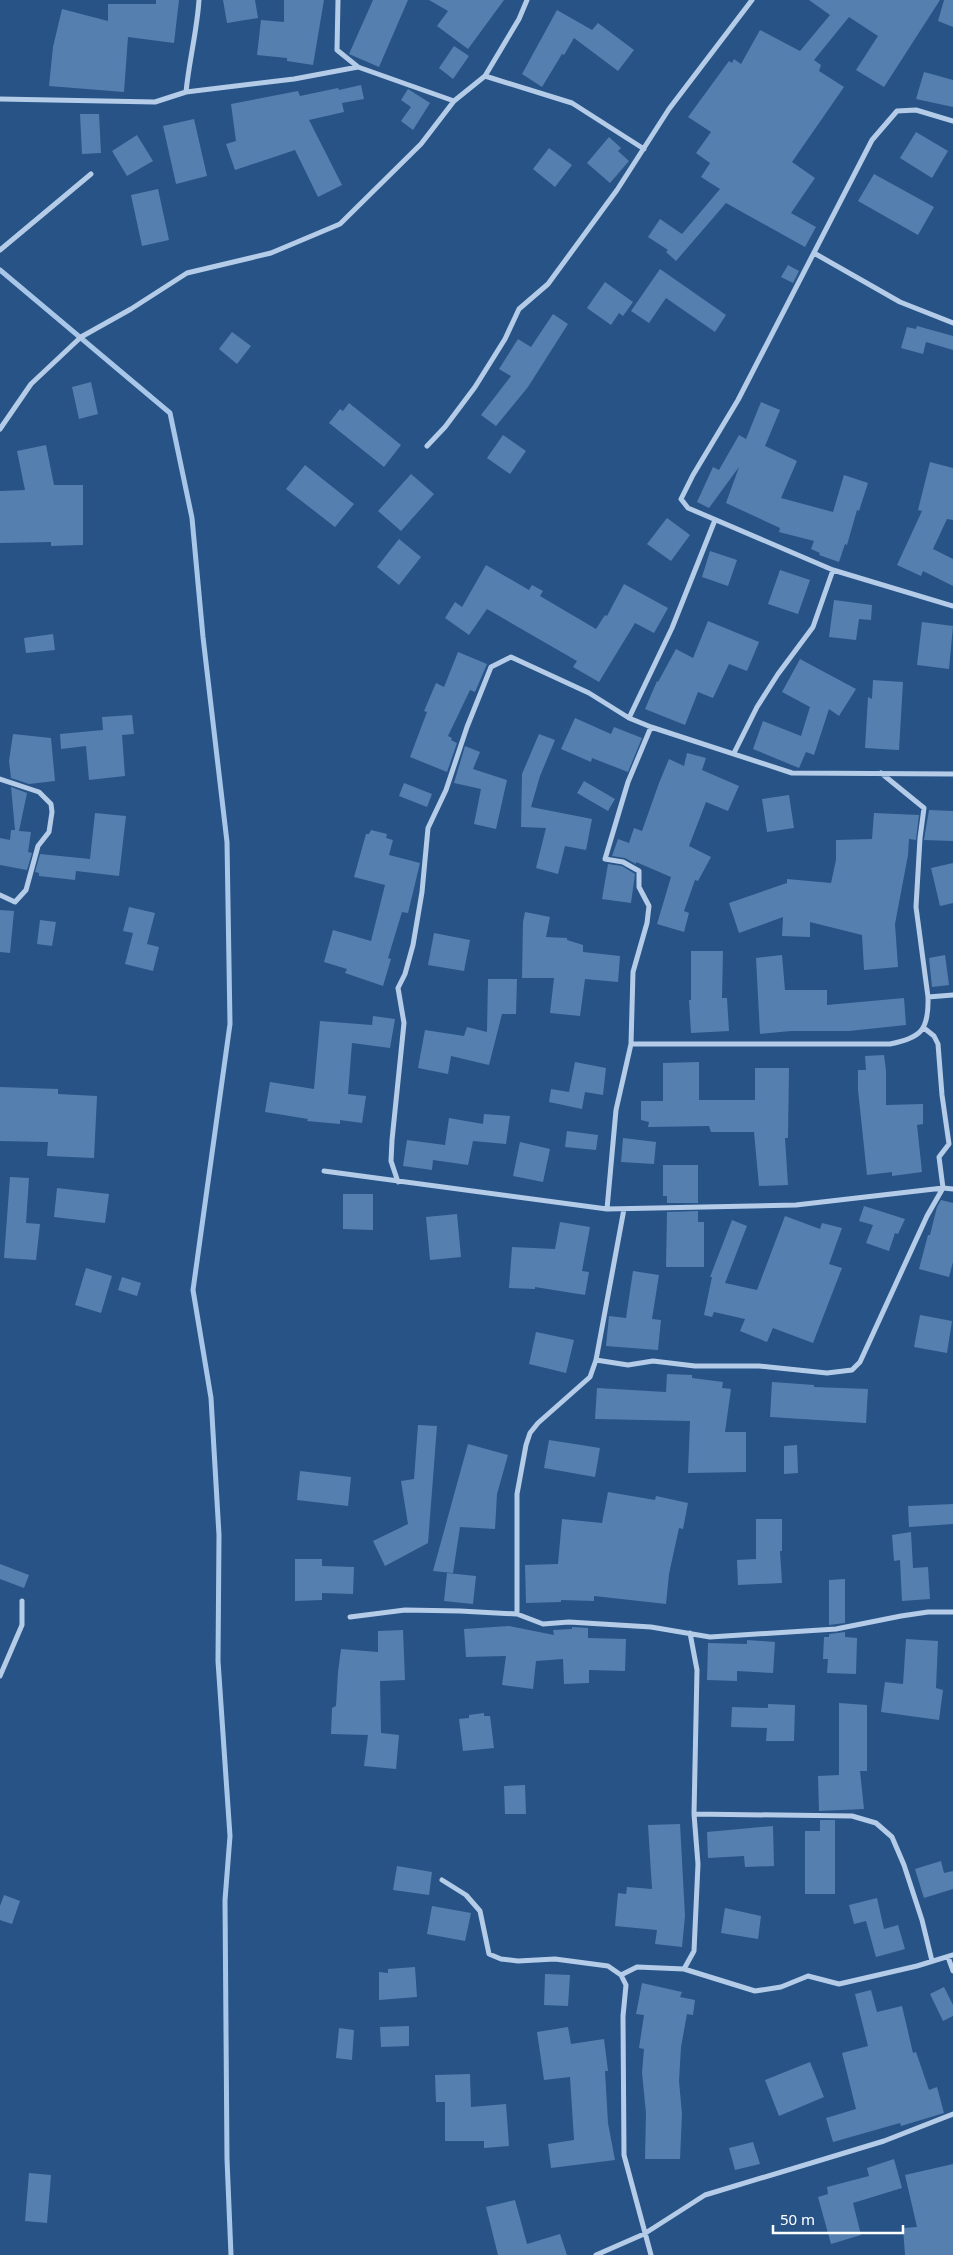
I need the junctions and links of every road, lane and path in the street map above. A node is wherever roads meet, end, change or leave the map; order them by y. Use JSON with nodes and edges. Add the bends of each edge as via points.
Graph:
{"nodes":[{"id":1,"x":199,"y":0,"type":"edge"},
{"id":2,"x":338,"y":0,"type":"edge"},
{"id":3,"x":527,"y":0,"type":"edge"},
{"id":4,"x":752,"y":0,"type":"edge"},
{"id":5,"x":358,"y":67,"type":"junction"},
{"id":6,"x":485,"y":76,"type":"junction"},
{"id":7,"x":186,"y":92,"type":"junction"},
{"id":8,"x":0,"y":99,"type":"edge"},
{"id":9,"x":454,"y":101,"type":"junction"},
{"id":10,"x":953,"y":120,"type":"edge"},
{"id":11,"x":644,"y":149,"type":"junction"},
{"id":12,"x":91,"y":174,"type":"dead end"},
{"id":13,"x":0,"y":250,"type":"edge"},
{"id":14,"x":814,"y":252,"type":"junction"},
{"id":15,"x":953,"y":323,"type":"edge"},
{"id":16,"x":0,"y":429,"type":"edge"},
{"id":17,"x":427,"y":446,"type":"dead end"},
{"id":18,"x":715,"y":520,"type":"junction"},
{"id":19,"x":833,"y":570,"type":"junction"},
{"id":20,"x":953,"y":606,"type":"edge"},
{"id":21,"x":629,"y":718,"type":"junction"},
{"id":22,"x":651,"y":727,"type":"junction"},
{"id":23,"x":734,"y":754,"type":"junction"},
{"id":24,"x":881,"y":773,"type":"junction"},
{"id":25,"x":953,"y":774,"type":"edge"},
{"id":26,"x":0,"y":779,"type":"edge"},
{"id":27,"x":0,"y":895,"type":"edge"},
{"id":28,"x":953,"y":995,"type":"edge"},
{"id":29,"x":928,"y":997,"type":"junction"},
{"id":30,"x":924,"y":1028,"type":"junction"},
{"id":31,"x":632,"y":1044,"type":"junction"},
{"id":32,"x":324,"y":1171,"type":"dead end"},
{"id":33,"x":398,"y":1182,"type":"junction"},
{"id":34,"x":943,"y":1188,"type":"junction"},
{"id":35,"x":953,"y":1189,"type":"edge"},
{"id":36,"x":624,"y":1208,"type":"junction"},
{"id":37,"x":607,"y":1209,"type":"junction"},
{"id":38,"x":596,"y":1360,"type":"junction"},
{"id":39,"x":22,"y":1601,"type":"dead end"},
{"id":40,"x":953,"y":1612,"type":"edge"},
{"id":41,"x":516,"y":1614,"type":"junction"},
{"id":42,"x":350,"y":1617,"type":"dead end"},
{"id":43,"x":690,"y":1633,"type":"junction"},
{"id":44,"x":0,"y":1676,"type":"edge"},
{"id":45,"x":694,"y":1814,"type":"junction"},
{"id":46,"x":442,"y":1880,"type":"dead end"},
{"id":47,"x":950,"y":1956,"type":"edge"},
{"id":48,"x":932,"y":1961,"type":"junction"},
{"id":49,"x":684,"y":1969,"type":"junction"},
{"id":50,"x":953,"y":1971,"type":"edge"},
{"id":51,"x":621,"y":1976,"type":"junction"},
{"id":52,"x":953,"y":2114,"type":"edge"},
{"id":53,"x":644,"y":2234,"type":"junction"},
{"id":54,"x":596,"y":2255,"type":"edge"},
{"id":55,"x":651,"y":2255,"type":"edge"}],
"edges":[{"from":1,"to":7,"type":"street"},
{"from":2,"to":5,"type":"street","via":[[337,50]]},
{"from":3,"to":6,"type":"street"},
{"from":4,"to":11,"type":"street","via":[[669,109]]},
{"from":5,"to":7,"type":"street","via":[[294,79]]},
{"from":5,"to":9,"type":"street"},
{"from":6,"to":9,"type":"street"},
{"from":6,"to":11,"type":"street","via":[[572,103]]},
{"from":7,"to":8,"type":"street","via":[[155,102],[139,103]]},
{"from":9,"to":16,"type":"street","via":[[421,144],[340,224],[271,253],[187,273],[82,337],[31,384]]},
{"from":10,"to":14,"type":"street","via":[[916,110],[897,111],[872,140]]},
{"from":11,"to":17,"type":"street","via":[[548,284],[518,309],[505,339],[475,387]]},
{"from":12,"to":13,"type":"street"},
{"from":14,"to":15,"type":"street","via":[[900,302]]},
{"from":14,"to":18,"type":"street","via":[[738,400],[693,474],[682,499],[688,508]]},
{"from":18,"to":19,"type":"street"},
{"from":18,"to":21,"type":"street","via":[[672,628]]},
{"from":19,"to":20,"type":"street"},
{"from":19,"to":23,"type":"street","via":[[813,627],[778,674]]},
{"from":21,"to":22,"type":"street"},
{"from":21,"to":33,"type":"street","via":[[589,693],[511,657],[491,667],[446,790],[428,828],[413,945],[398,988],[404,1023],[391,1161]]},
{"from":22,"to":23,"type":"street"},
{"from":22,"to":31,"type":"street","via":[[628,782],[605,859],[623,862],[639,871],[639,887],[649,906],[633,972]]},
{"from":23,"to":24,"type":"street","via":[[792,773]]},
{"from":24,"to":25,"type":"street"},
{"from":24,"to":29,"type":"street","via":[[924,808],[916,908]]},
{"from":26,"to":27,"type":"street","via":[[39,792],[51,804],[52,812],[49,832],[38,846],[26,890],[15,902]]},
{"from":28,"to":29,"type":"street"},
{"from":29,"to":30,"type":"street"},
{"from":30,"to":31,"type":"street","via":[[910,1040],[890,1044]]},
{"from":30,"to":34,"type":"street","via":[[938,1044],[950,1144],[939,1157]]},
{"from":31,"to":37,"type":"street","via":[[616,1110]]},
{"from":32,"to":33,"type":"street"},
{"from":33,"to":37,"type":"street"},
{"from":34,"to":35,"type":"street"},
{"from":34,"to":36,"type":"street","via":[[796,1205]]},
{"from":34,"to":38,"type":"street","via":[[860,1362],[852,1370],[827,1373],[654,1361],[628,1365]]},
{"from":36,"to":37,"type":"street"},
{"from":36,"to":38,"type":"street"},
{"from":38,"to":41,"type":"street","via":[[590,1376],[538,1423],[526,1445],[517,1494]]},
{"from":39,"to":44,"type":"street","via":[[22,1625]]},
{"from":40,"to":43,"type":"street","via":[[901,1616],[836,1628],[710,1636]]},
{"from":41,"to":42,"type":"street","via":[[405,1610]]},
{"from":41,"to":43,"type":"street","via":[[543,1624],[569,1622]]},
{"from":43,"to":45,"type":"street","via":[[697,1670]]},
{"from":45,"to":48,"type":"street","via":[[852,1816],[876,1823],[892,1837],[904,1865]]},
{"from":45,"to":49,"type":"street","via":[[698,1864],[694,1951]]},
{"from":46,"to":51,"type":"street","via":[[466,1895],[480,1911],[489,1954],[518,1962],[554,1959],[608,1966]]},
{"from":47,"to":48,"type":"street"},
{"from":47,"to":50,"type":"street"},
{"from":48,"to":49,"type":"street","via":[[839,1984],[808,1976],[781,1987],[755,1991]]},
{"from":49,"to":51,"type":"street","via":[[637,1967]]},
{"from":51,"to":53,"type":"street","via":[[626,1985],[622,2043],[624,2155]]},
{"from":52,"to":53,"type":"street","via":[[884,2141],[706,2195]]},
{"from":53,"to":54,"type":"street"},
{"from":53,"to":55,"type":"street"}]}
